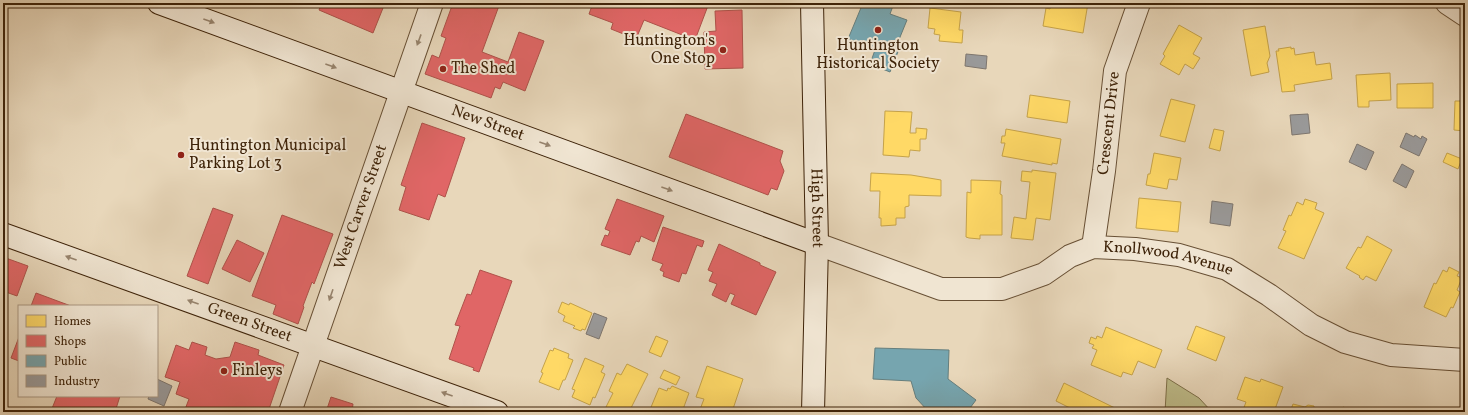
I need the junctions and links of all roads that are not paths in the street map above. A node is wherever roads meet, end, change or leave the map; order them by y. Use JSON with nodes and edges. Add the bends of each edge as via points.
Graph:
{"nodes":[{"id":1,"x":159,"y":3,"type":"edge"},
{"id":2,"x":432,"y":3,"type":"edge"},
{"id":3,"x":812,"y":3,"type":"edge"},
{"id":4,"x":1139,"y":3,"type":"edge"},
{"id":5,"x":1447,"y":3,"type":"edge"},
{"id":6,"x":1465,"y":15,"type":"edge"},
{"id":7,"x":401,"y":91,"type":"junction"},
{"id":8,"x":3,"y":234,"type":"edge"},
{"id":9,"x":816,"y":244,"type":"junction"},
{"id":10,"x":1093,"y":247,"type":"junction"},
{"id":11,"x":314,"y":347,"type":"junction"},
{"id":12,"x":1465,"y":360,"type":"edge"},
{"id":13,"x":290,"y":412,"type":"edge"},
{"id":14,"x":497,"y":412,"type":"edge"},
{"id":15,"x":813,"y":412,"type":"edge"}],
"edges":[{"from":1,"to":7,"type":"street","name":"New Street","one_way":true},
{"from":2,"to":7,"type":"street","name":"West Carver Street","one_way":true},
{"from":3,"to":9,"type":"street","name":"High Street"},
{"from":4,"to":10,"type":"street","name":"Crescent Drive","via":[[1115,71]]},
{"from":5,"to":6,"type":"street"},
{"from":7,"to":9,"type":"street","name":"New Street","one_way":true},
{"from":7,"to":11,"type":"street","name":"West Carver Street","one_way":true},
{"from":11,"to":8,"type":"street","name":"Green Street","one_way":true},
{"from":9,"to":10,"type":"street","name":"Knollwood Avenue","via":[[941,289],[1002,289],[1044,274],[1070,256]]},
{"from":9,"to":15,"type":"street","name":"High Street"},
{"from":10,"to":12,"type":"street","name":"Knollwood Avenue","via":[[1179,255],[1227,269],[1311,324],[1344,342],[1391,355]]},
{"from":11,"to":13,"type":"street","name":"West Carver Street"},
{"from":14,"to":11,"type":"street","name":"Green Street","one_way":true}]}
